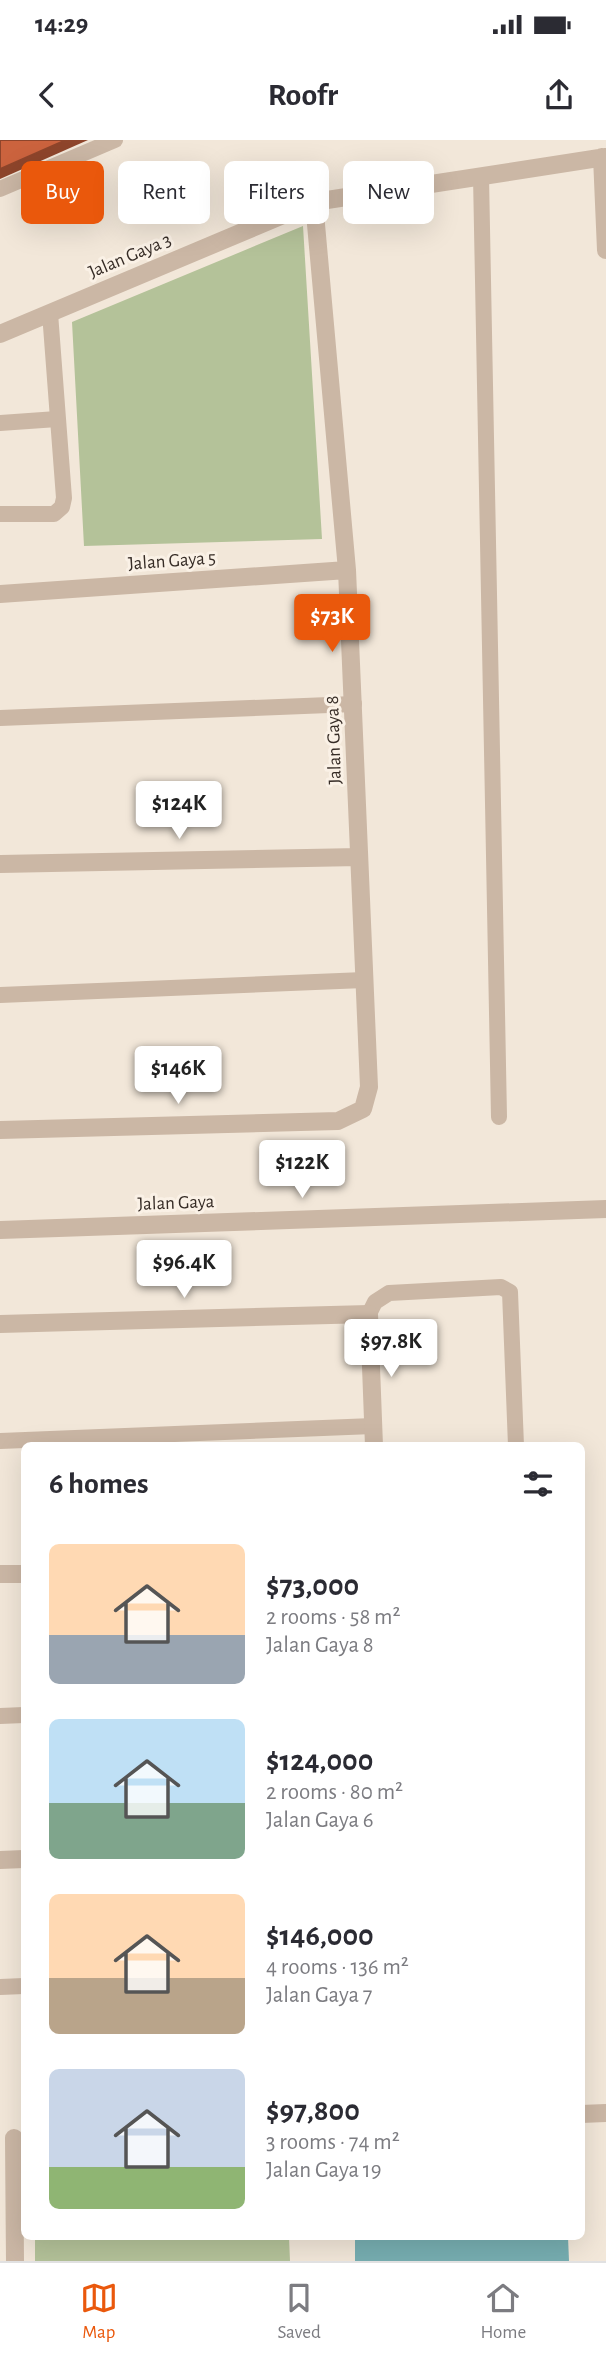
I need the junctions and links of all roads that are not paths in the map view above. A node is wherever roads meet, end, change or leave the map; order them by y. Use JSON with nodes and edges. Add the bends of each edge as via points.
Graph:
{"nodes":[{"id":1,"x":115,"y":140,"type":"edge"},
{"id":2,"x":604,"y":157,"type":"edge"},
{"id":3,"x":481,"y":176,"type":"junction"},
{"id":4,"x":0,"y":189,"type":"edge"},
{"id":5,"x":329,"y":200,"type":"edge"},
{"id":6,"x":262,"y":224,"type":"edge"},
{"id":7,"x":316,"y":224,"type":"edge"},
{"id":8,"x":606,"y":250,"type":"edge"},
{"id":9,"x":50,"y":313,"type":"junction"},
{"id":10,"x":2,"y":328,"type":"edge"},
{"id":11,"x":57,"y":419,"type":"junction"},
{"id":12,"x":0,"y":423,"type":"edge"},
{"id":13,"x":0,"y":514,"type":"edge"},
{"id":14,"x":347,"y":570,"type":"junction"},
{"id":15,"x":0,"y":594,"type":"edge"},
{"id":16,"x":354,"y":704,"type":"junction"},
{"id":17,"x":0,"y":718,"type":"edge"},
{"id":18,"x":359,"y":857,"type":"junction"},
{"id":19,"x":0,"y":864,"type":"edge"},
{"id":20,"x":364,"y":980,"type":"junction"},
{"id":21,"x":0,"y":995,"type":"edge"},
{"id":22,"x":499,"y":1118,"type":"dead end"},
{"id":23,"x":0,"y":1130,"type":"edge"},
{"id":24,"x":606,"y":1209,"type":"edge"},
{"id":25,"x":0,"y":1230,"type":"edge"},
{"id":26,"x":369,"y":1314,"type":"junction"},
{"id":27,"x":0,"y":1324,"type":"edge"},
{"id":28,"x":373,"y":1426,"type":"junction"},
{"id":29,"x":0,"y":1441,"type":"edge"},
{"id":30,"x":374,"y":1442,"type":"edge"},
{"id":31,"x":516,"y":1442,"type":"edge"},
{"id":32,"x":0,"y":1574,"type":"edge"},
{"id":33,"x":21,"y":1574,"type":"edge"},
{"id":34,"x":0,"y":1716,"type":"edge"},
{"id":35,"x":21,"y":1716,"type":"edge"},
{"id":36,"x":21,"y":1859,"type":"edge"},
{"id":37,"x":0,"y":1860,"type":"edge"},
{"id":38,"x":21,"y":1986,"type":"edge"},
{"id":39,"x":0,"y":1987,"type":"edge"},
{"id":40,"x":606,"y":2113,"type":"edge"},
{"id":41,"x":585,"y":2114,"type":"edge"},
{"id":42,"x":13,"y":2138,"type":"edge"},
{"id":43,"x":15,"y":2261,"type":"edge"}],
"edges":[{"from":1,"to":4,"type":"lane"},
{"from":2,"to":3,"type":"street","name":"Jalan Gaya 3"},
{"from":2,"to":8,"type":"street"},
{"from":3,"to":5,"type":"street","name":"Jalan Gaya 3"},
{"from":3,"to":22,"type":"lane"},
{"from":6,"to":9,"type":"street","name":"Jalan Gaya 3"},
{"from":7,"to":14,"type":"street","name":"Jalan Gaya 8"},
{"from":9,"to":10,"type":"street","name":"Jalan Gaya 3"},
{"from":9,"to":11,"type":"lane"},
{"from":11,"to":12,"type":"lane"},
{"from":11,"to":13,"type":"lane","via":[[62,507],[54,514]]},
{"from":14,"to":15,"type":"street","name":"Jalan Gaya 5"},
{"from":14,"to":16,"type":"street","name":"Jalan Gaya 8"},
{"from":16,"to":17,"type":"lane"},
{"from":16,"to":18,"type":"street","name":"Jalan Gaya 8"},
{"from":18,"to":19,"type":"street"},
{"from":18,"to":20,"type":"street","name":"Jalan Gaya 8"},
{"from":20,"to":21,"type":"lane"},
{"from":20,"to":23,"type":"street","name":"Jalan Gaya 8","via":[[369,1087],[363,1109],[338,1121]]},
{"from":24,"to":25,"type":"street","name":"Jalan Gaya"},
{"from":26,"to":27,"type":"street"},
{"from":26,"to":28,"type":"street"},
{"from":26,"to":31,"type":"lane","via":[[375,1302],[388,1293],[501,1287],[509,1292]]},
{"from":28,"to":29,"type":"lane"},
{"from":28,"to":30,"type":"street"},
{"from":32,"to":33,"type":"street"},
{"from":34,"to":35,"type":"lane"},
{"from":36,"to":37,"type":"street"},
{"from":38,"to":39,"type":"lane"},
{"from":40,"to":41,"type":"street"},
{"from":42,"to":43,"type":"street"}]}
